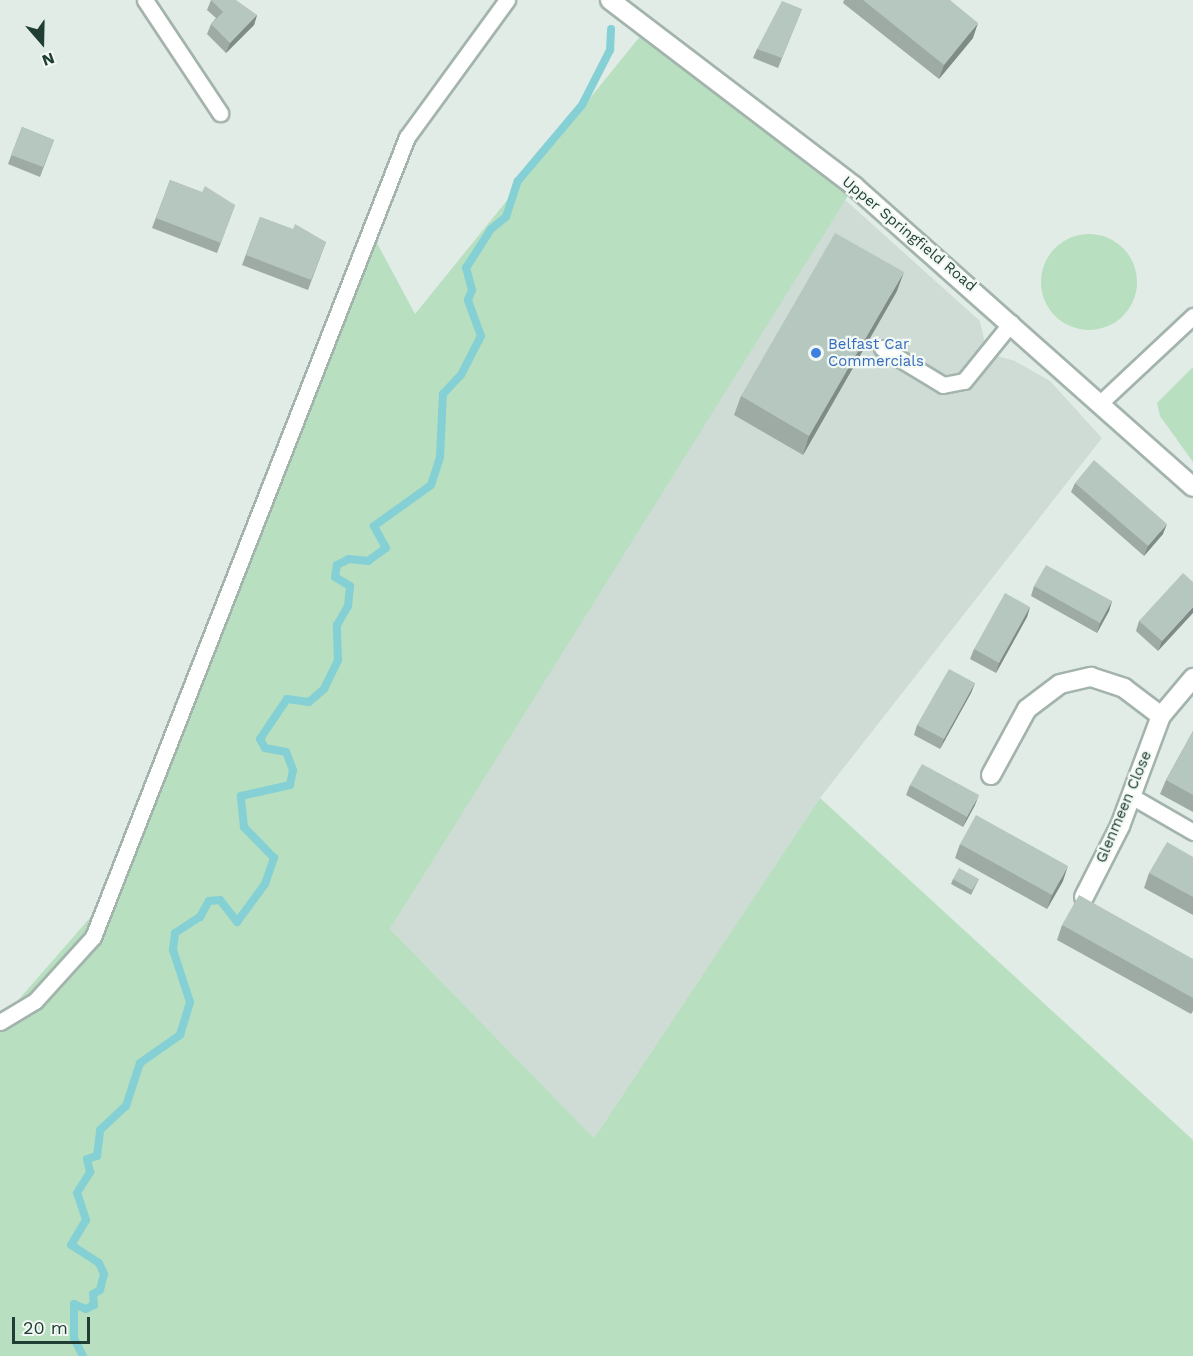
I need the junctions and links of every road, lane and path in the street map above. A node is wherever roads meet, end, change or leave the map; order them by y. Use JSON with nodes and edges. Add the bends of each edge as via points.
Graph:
{"nodes":[{"id":1,"x":145,"y":0,"type":"edge"},
{"id":2,"x":507,"y":0,"type":"edge"},
{"id":3,"x":610,"y":0,"type":"edge"},
{"id":4,"x":220,"y":113,"type":"dead end"},
{"id":5,"x":1193,"y":316,"type":"edge"},
{"id":6,"x":1011,"y":323,"type":"junction"},
{"id":7,"x":882,"y":348,"type":"dead end"},
{"id":8,"x":1099,"y":404,"type":"junction"},
{"id":9,"x":1193,"y":487,"type":"edge"},
{"id":10,"x":1193,"y":678,"type":"edge"},
{"id":11,"x":1161,"y":716,"type":"junction"},
{"id":12,"x":991,"y":776,"type":"dead end"},
{"id":13,"x":1131,"y":796,"type":"junction"},
{"id":14,"x":1193,"y":832,"type":"edge"},
{"id":15,"x":1084,"y":897,"type":"edge"},
{"id":16,"x":0,"y":1022,"type":"edge"}],
"edges":[{"from":1,"to":4,"type":"lane"},
{"from":2,"to":16,"type":"lane","via":[[406,137],[93,937],[34,1001]]},
{"from":3,"to":6,"type":"main road","name":"Upper Springfield Road","via":[[854,186]]},
{"from":5,"to":8,"type":"lane"},
{"from":6,"to":7,"type":"lane","via":[[964,381],[943,385]]},
{"from":6,"to":8,"type":"main road","name":"Upper Springfield Road"},
{"from":8,"to":9,"type":"main road","name":"Upper Springfield Road"},
{"from":10,"to":11,"type":"main road","name":"Glenmeen Close"},
{"from":11,"to":12,"type":"main road","via":[[1124,688],[1091,677],[1060,684],[1027,709]]},
{"from":11,"to":13,"type":"main road","name":"Glenmeen Close"},
{"from":13,"to":14,"type":"lane"},
{"from":13,"to":15,"type":"main road","name":"Glenmeen Close"}]}
